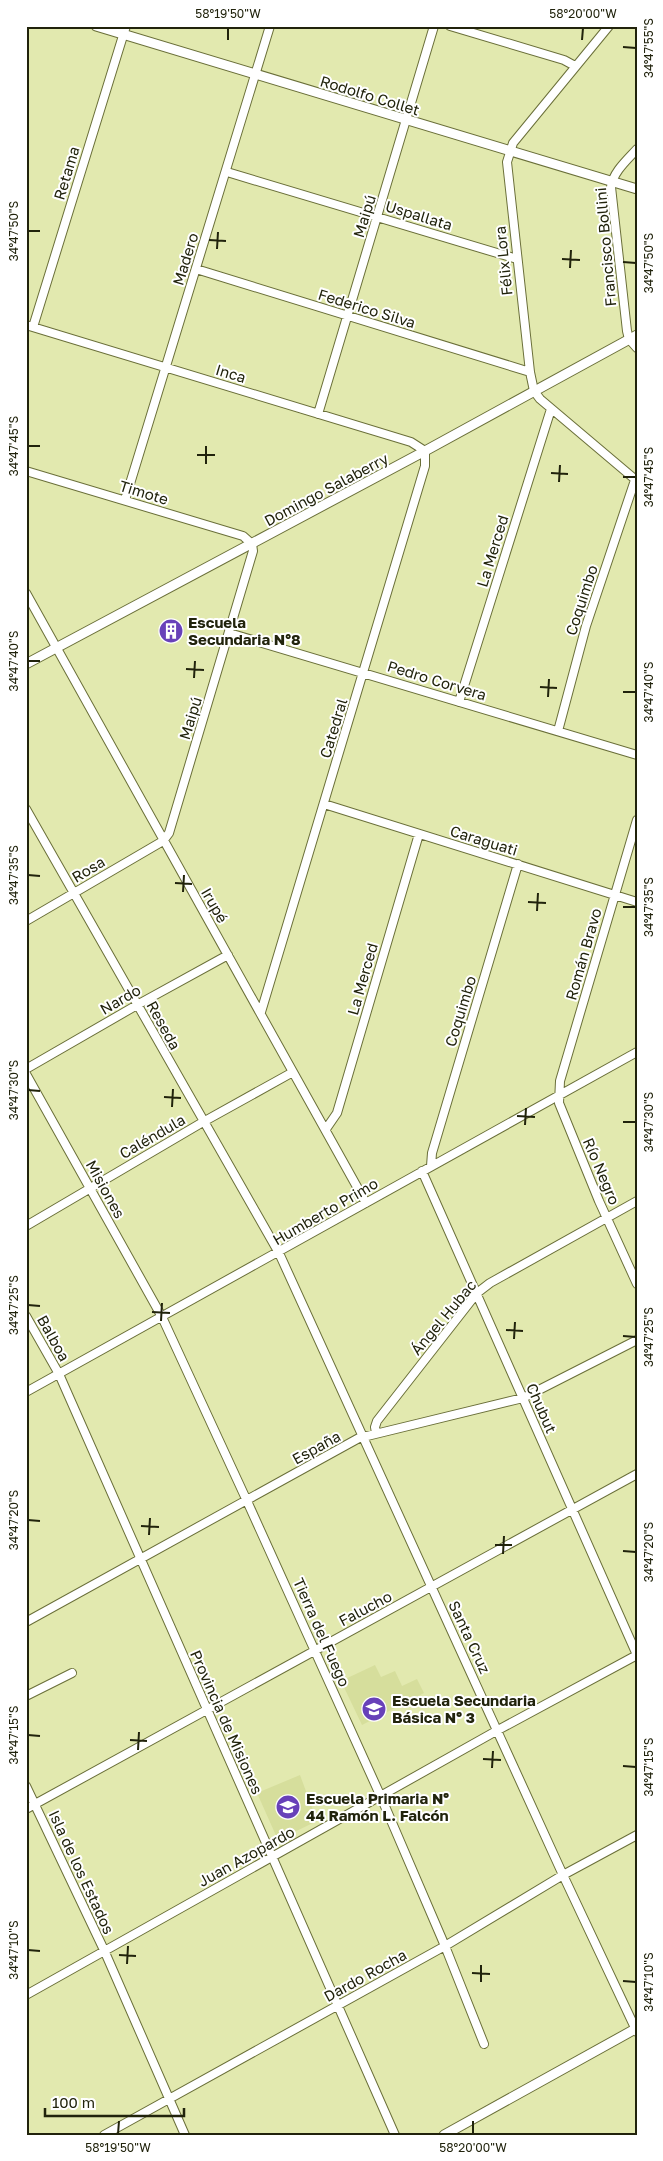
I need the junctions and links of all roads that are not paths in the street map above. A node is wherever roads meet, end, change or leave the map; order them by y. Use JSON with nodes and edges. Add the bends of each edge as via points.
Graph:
{"nodes":[{"id":1,"x":96,"y":26,"type":"edge"},
{"id":2,"x":270,"y":26,"type":"edge"},
{"id":3,"x":434,"y":26,"type":"edge"},
{"id":4,"x":450,"y":26,"type":"edge"},
{"id":5,"x":609,"y":26,"type":"edge"},
{"id":6,"x":124,"y":31,"type":"edge"},
{"id":7,"x":575,"y":66,"type":"junction"},
{"id":8,"x":255,"y":74,"type":"junction"},
{"id":9,"x":406,"y":120,"type":"junction"},
{"id":10,"x":637,"y":149,"type":"edge"},
{"id":11,"x":510,"y":150,"type":"junction"},
{"id":12,"x":227,"y":172,"type":"junction"},
{"id":13,"x":612,"y":181,"type":"junction"},
{"id":14,"x":637,"y":189,"type":"edge"},
{"id":15,"x":378,"y":217,"type":"junction"},
{"id":16,"x":517,"y":259,"type":"junction"},
{"id":17,"x":196,"y":269,"type":"junction"},
{"id":18,"x":348,"y":316,"type":"junction"},
{"id":19,"x":30,"y":326,"type":"edge"},
{"id":20,"x":633,"y":337,"type":"edge"},
{"id":21,"x":637,"y":348,"type":"edge"},
{"id":22,"x":166,"y":368,"type":"junction"},
{"id":23,"x":530,"y":372,"type":"junction"},
{"id":24,"x":534,"y":391,"type":"junction"},
{"id":25,"x":551,"y":409,"type":"junction"},
{"id":26,"x":318,"y":414,"type":"junction"},
{"id":27,"x":425,"y":451,"type":"junction"},
{"id":28,"x":26,"y":471,"type":"edge"},
{"id":29,"x":636,"y":481,"type":"edge"},
{"id":30,"x":125,"y":500,"type":"junction"},
{"id":31,"x":252,"y":544,"type":"junction"},
{"id":32,"x":26,"y":593,"type":"edge"},
{"id":33,"x":229,"y":633,"type":"junction"},
{"id":34,"x":57,"y":648,"type":"junction"},
{"id":35,"x":26,"y":664,"type":"edge"},
{"id":36,"x":364,"y":672,"type":"junction"},
{"id":37,"x":459,"y":702,"type":"junction"},
{"id":38,"x":558,"y":731,"type":"junction"},
{"id":39,"x":637,"y":755,"type":"edge"},
{"id":40,"x":324,"y":804,"type":"junction"},
{"id":41,"x":26,"y":809,"type":"edge"},
{"id":42,"x":637,"y":820,"type":"edge"},
{"id":43,"x":419,"y":834,"type":"junction"},
{"id":44,"x":163,"y":840,"type":"junction"},
{"id":45,"x":518,"y":864,"type":"junction"},
{"id":46,"x":74,"y":893,"type":"junction"},
{"id":47,"x":615,"y":895,"type":"junction"},
{"id":48,"x":637,"y":902,"type":"edge"},
{"id":49,"x":26,"y":921,"type":"edge"},
{"id":50,"x":228,"y":955,"type":"junction"},
{"id":51,"x":137,"y":1004,"type":"junction"},
{"id":52,"x":261,"y":1012,"type":"junction"},
{"id":53,"x":637,"y":1052,"type":"edge"},
{"id":54,"x":26,"y":1069,"type":"edge"},
{"id":55,"x":293,"y":1072,"type":"junction"},
{"id":56,"x":26,"y":1074,"type":"edge"},
{"id":57,"x":558,"y":1095,"type":"junction"},
{"id":58,"x":203,"y":1122,"type":"junction"},
{"id":59,"x":326,"y":1129,"type":"junction"},
{"id":60,"x":431,"y":1166,"type":"junction"},
{"id":61,"x":422,"y":1171,"type":"junction"},
{"id":62,"x":90,"y":1189,"type":"junction"},
{"id":63,"x":637,"y":1201,"type":"edge"},
{"id":64,"x":366,"y":1203,"type":"junction"},
{"id":65,"x":607,"y":1218,"type":"junction"},
{"id":66,"x":26,"y":1226,"type":"edge"},
{"id":67,"x":279,"y":1253,"type":"junction"},
{"id":68,"x":637,"y":1284,"type":"edge"},
{"id":69,"x":477,"y":1293,"type":"junction"},
{"id":70,"x":26,"y":1316,"type":"edge"},
{"id":71,"x":162,"y":1317,"type":"junction"},
{"id":72,"x":637,"y":1340,"type":"edge"},
{"id":73,"x":59,"y":1374,"type":"junction"},
{"id":74,"x":26,"y":1392,"type":"edge"},
{"id":75,"x":523,"y":1398,"type":"junction"},
{"id":76,"x":376,"y":1433,"type":"junction"},
{"id":77,"x":364,"y":1436,"type":"junction"},
{"id":78,"x":637,"y":1474,"type":"edge"},
{"id":79,"x":247,"y":1501,"type":"junction"},
{"id":80,"x":573,"y":1510,"type":"junction"},
{"id":81,"x":140,"y":1560,"type":"junction"},
{"id":82,"x":432,"y":1588,"type":"junction"},
{"id":83,"x":26,"y":1622,"type":"edge"},
{"id":84,"x":315,"y":1650,"type":"junction"},
{"id":85,"x":637,"y":1656,"type":"edge"},
{"id":86,"x":72,"y":1673,"type":"dead end"},
{"id":87,"x":26,"y":1696,"type":"edge"},
{"id":88,"x":207,"y":1710,"type":"junction"},
{"id":89,"x":498,"y":1730,"type":"junction"},
{"id":90,"x":26,"y":1786,"type":"edge"},
{"id":91,"x":381,"y":1797,"type":"junction"},
{"id":92,"x":34,"y":1804,"type":"junction"},
{"id":93,"x":26,"y":1809,"type":"edge"},
{"id":94,"x":637,"y":1835,"type":"edge"},
{"id":95,"x":271,"y":1857,"type":"junction"},
{"id":96,"x":562,"y":1875,"type":"junction"},
{"id":97,"x":445,"y":1946,"type":"junction"},
{"id":98,"x":104,"y":1950,"type":"junction"},
{"id":99,"x":26,"y":1995,"type":"edge"},
{"id":100,"x":339,"y":2005,"type":"junction"},
{"id":101,"x":636,"y":2029,"type":"edge"},
{"id":102,"x":484,"y":2044,"type":"dead end"},
{"id":103,"x":170,"y":2099,"type":"junction"},
{"id":104,"x":104,"y":2135,"type":"edge"},
{"id":105,"x":185,"y":2135,"type":"edge"},
{"id":106,"x":395,"y":2135,"type":"edge"},
{"id":107,"x":444,"y":2135,"type":"edge"}],
"edges":[{"from":1,"to":6,"type":"street","name":"Rodolfo Collet"},
{"from":2,"to":8,"type":"street","name":"Madero"},
{"from":3,"to":9,"type":"street","name":"Maipú"},
{"from":4,"to":7,"type":"street"},
{"from":5,"to":7,"type":"street"},
{"from":6,"to":8,"type":"street","name":"Rodolfo Collet"},
{"from":6,"to":19,"type":"street","name":"Retama"},
{"from":7,"to":11,"type":"street"},
{"from":8,"to":9,"type":"street","name":"Rodolfo Collet"},
{"from":8,"to":12,"type":"street","name":"Madero"},
{"from":9,"to":11,"type":"street","name":"Rodolfo Collet"},
{"from":9,"to":15,"type":"street","name":"Maipú"},
{"from":10,"to":13,"type":"street","name":"Francisco Bollini"},
{"from":11,"to":13,"type":"street","name":"Rodolfo Collet"},
{"from":11,"to":16,"type":"street","name":"Félix Lora","via":[[507,162]]},
{"from":12,"to":15,"type":"street","name":"Uspallata"},
{"from":12,"to":17,"type":"street","name":"Madero"},
{"from":13,"to":14,"type":"street","name":"Rodolfo Collet"},
{"from":13,"to":20,"type":"street","name":"Francisco Bollini","via":[[611,193]]},
{"from":15,"to":16,"type":"street","name":"Uspallata"},
{"from":15,"to":18,"type":"street","name":"Maipú"},
{"from":16,"to":23,"type":"street","name":"Félix Lora"},
{"from":17,"to":18,"type":"street","name":"Federico Silva"},
{"from":17,"to":22,"type":"street","name":"Madero"},
{"from":18,"to":23,"type":"street","name":"Federico Silva"},
{"from":18,"to":26,"type":"street","name":"Maipú"},
{"from":19,"to":22,"type":"street","name":"Inca"},
{"from":20,"to":21,"type":"street"},
{"from":20,"to":24,"type":"street","name":"Domingo Salaberry"},
{"from":22,"to":26,"type":"street","name":"Inca"},
{"from":22,"to":30,"type":"street","name":"Madero"},
{"from":23,"to":24,"type":"street","name":"Félix Lora"},
{"from":24,"to":25,"type":"street"},
{"from":24,"to":27,"type":"street","name":"Domingo Salaberry"},
{"from":25,"to":29,"type":"street"},
{"from":25,"to":37,"type":"street","name":"La Merced"},
{"from":26,"to":27,"type":"street","name":"Inca","via":[[411,442]]},
{"from":27,"to":31,"type":"street","name":"Domingo Salaberry"},
{"from":27,"to":36,"type":"street","name":"Catedral","via":[[425,466]]},
{"from":28,"to":30,"type":"street","name":"Timote"},
{"from":29,"to":38,"type":"street","name":"Coquimbo","via":[[630,490],[586,626]]},
{"from":30,"to":31,"type":"street","name":"Timote","via":[[243,536]]},
{"from":31,"to":33,"type":"street","name":"Maipú","via":[[252,557]]},
{"from":31,"to":34,"type":"street","name":"Domingo Salaberry"},
{"from":32,"to":34,"type":"street","name":"Irupé"},
{"from":33,"to":36,"type":"street","name":"Pedro Corvera"},
{"from":33,"to":44,"type":"street","name":"Maipú","via":[[172,824]]},
{"from":34,"to":35,"type":"street","name":"Domingo Salaberry"},
{"from":34,"to":44,"type":"street","name":"Irupé"},
{"from":36,"to":37,"type":"street","name":"Pedro Corvera"},
{"from":36,"to":40,"type":"street","name":"Catedral"},
{"from":37,"to":38,"type":"street","name":"Pedro Corvera"},
{"from":38,"to":39,"type":"street","name":"Pedro Corvera"},
{"from":40,"to":43,"type":"street","name":"Caraguati"},
{"from":40,"to":52,"type":"street","name":"Catedral"},
{"from":41,"to":46,"type":"street","name":"Reseda"},
{"from":42,"to":47,"type":"street","name":"Román Bravo"},
{"from":43,"to":45,"type":"street","name":"Caraguati"},
{"from":43,"to":59,"type":"street","name":"La Merced","via":[[337,1113]]},
{"from":44,"to":46,"type":"street","name":"Rosa"},
{"from":44,"to":50,"type":"street","name":"Irupé"},
{"from":45,"to":47,"type":"street","name":"Caraguati"},
{"from":45,"to":60,"type":"street","name":"Coquimbo","via":[[432,1153]]},
{"from":46,"to":49,"type":"street","name":"Rosa"},
{"from":46,"to":51,"type":"street","name":"Reseda"},
{"from":47,"to":48,"type":"street","name":"Caraguati"},
{"from":47,"to":57,"type":"street","name":"Román Bravo"},
{"from":50,"to":51,"type":"street","name":"Nardo"},
{"from":50,"to":52,"type":"street","name":"Irupé"},
{"from":51,"to":54,"type":"street","name":"Nardo"},
{"from":51,"to":58,"type":"street","name":"Reseda"},
{"from":52,"to":55,"type":"street","name":"Irupé"},
{"from":53,"to":57,"type":"street","name":"Humberto Primo"},
{"from":55,"to":58,"type":"street","name":"Caléndula"},
{"from":55,"to":59,"type":"street","name":"Irupé"},
{"from":56,"to":62,"type":"street","name":"Misiones"},
{"from":57,"to":60,"type":"street","name":"Humberto Primo"},
{"from":57,"to":65,"type":"street","name":"Río Negro"},
{"from":58,"to":62,"type":"street","name":"Caléndula"},
{"from":58,"to":67,"type":"street","name":"Reseda"},
{"from":59,"to":64,"type":"street","name":"Irupé"},
{"from":60,"to":61,"type":"street","name":"Humberto Primo"},
{"from":61,"to":64,"type":"street","name":"Humberto Primo"},
{"from":61,"to":69,"type":"street","name":"Chubut"},
{"from":62,"to":66,"type":"street","name":"Caléndula"},
{"from":62,"to":71,"type":"street","name":"Misiones"},
{"from":63,"to":65,"type":"street","name":"Ángel Hubac"},
{"from":64,"to":67,"type":"street","name":"Humberto Primo"},
{"from":65,"to":68,"type":"street","name":"Río Negro"},
{"from":65,"to":69,"type":"street","name":"Ángel Hubac"},
{"from":67,"to":71,"type":"street","name":"Humberto Primo"},
{"from":67,"to":77,"type":"street","name":"Santa Cruz"},
{"from":69,"to":75,"type":"street","name":"Chubut"},
{"from":69,"to":76,"type":"street","name":"Ángel Hubac","via":[[377,1421]]},
{"from":70,"to":73,"type":"street","name":"Balboa"},
{"from":71,"to":73,"type":"street","name":"Humberto Primo"},
{"from":71,"to":79,"type":"street","name":"Tierra del Fuego"},
{"from":72,"to":75,"type":"street","name":"España"},
{"from":73,"to":74,"type":"street","name":"Humberto Primo"},
{"from":73,"to":81,"type":"street","name":"Provincia de Misiones"},
{"from":75,"to":76,"type":"street","name":"España"},
{"from":75,"to":80,"type":"street","name":"Chubut"},
{"from":76,"to":77,"type":"street","name":"España"},
{"from":77,"to":79,"type":"street","name":"España"},
{"from":77,"to":82,"type":"street","name":"Santa Cruz"},
{"from":78,"to":80,"type":"street","name":"Falucho"},
{"from":79,"to":81,"type":"street","name":"España"},
{"from":79,"to":84,"type":"street","name":"Tierra del Fuego"},
{"from":80,"to":82,"type":"street","name":"Falucho"},
{"from":80,"to":85,"type":"street","name":"Chubut"},
{"from":81,"to":83,"type":"street","name":"España"},
{"from":81,"to":88,"type":"street","name":"Provincia de Misiones"},
{"from":82,"to":84,"type":"street","name":"Falucho"},
{"from":82,"to":89,"type":"street","name":"Santa Cruz"},
{"from":84,"to":88,"type":"street","name":"Falucho"},
{"from":84,"to":91,"type":"street","name":"Tierra del Fuego"},
{"from":85,"to":89,"type":"street","name":"Juan Azopardo"},
{"from":86,"to":87,"type":"street"},
{"from":88,"to":92,"type":"street","name":"Falucho"},
{"from":88,"to":95,"type":"street","name":"Provincia de Misiones"},
{"from":89,"to":91,"type":"street","name":"Juan Azopardo"},
{"from":89,"to":96,"type":"street","name":"Santa Cruz"},
{"from":90,"to":92,"type":"street","name":"Isla de los Estados"},
{"from":91,"to":95,"type":"street","name":"Juan Azopardo"},
{"from":91,"to":97,"type":"street","name":"Tierra del Fuego"},
{"from":92,"to":93,"type":"street","name":"Falucho"},
{"from":92,"to":98,"type":"street","name":"Isla de los Estados"},
{"from":94,"to":96,"type":"street","name":"Dardo Rocha"},
{"from":95,"to":98,"type":"street","name":"Juan Azopardo"},
{"from":95,"to":100,"type":"street","name":"Provincia de Misiones"},
{"from":96,"to":97,"type":"street","name":"Dardo Rocha"},
{"from":96,"to":101,"type":"street","name":"Santa Cruz"},
{"from":97,"to":100,"type":"street","name":"Dardo Rocha"},
{"from":97,"to":102,"type":"street","name":"Tierra del Fuego"},
{"from":98,"to":99,"type":"street","name":"Juan Azopardo"},
{"from":98,"to":103,"type":"street","name":"Isla de los Estados"},
{"from":100,"to":103,"type":"street","name":"Dardo Rocha"},
{"from":100,"to":106,"type":"street","name":"Provincia de Misiones"},
{"from":101,"to":107,"type":"street"},
{"from":103,"to":104,"type":"street","name":"Dardo Rocha"},
{"from":103,"to":105,"type":"street","name":"Isla de los Estados"}]}
